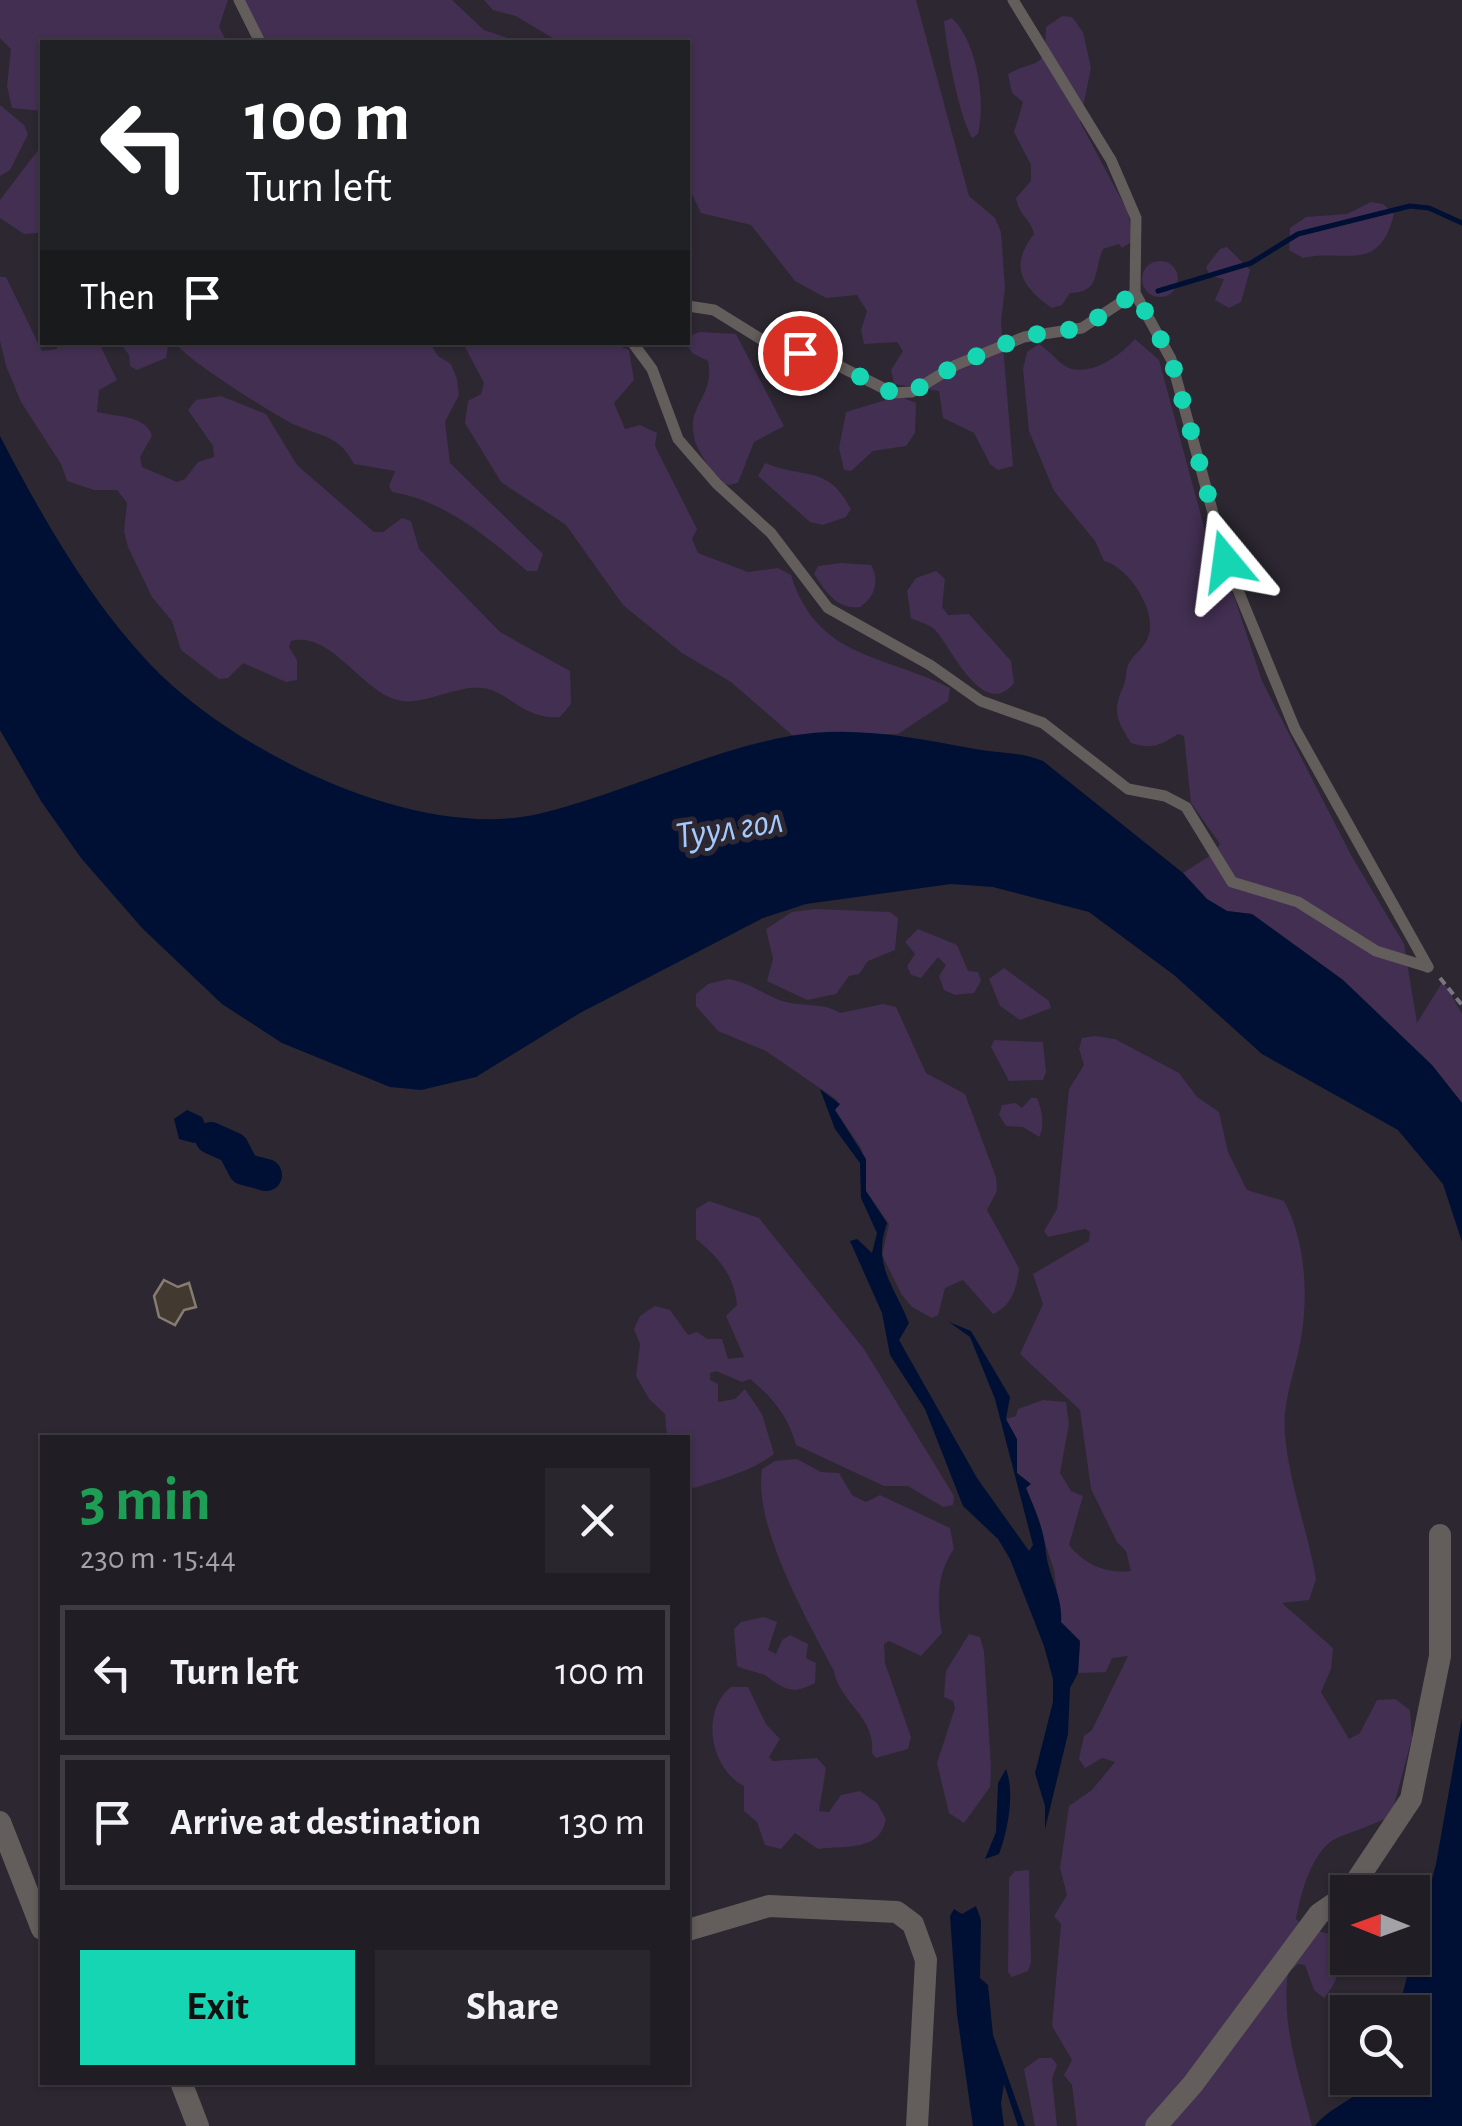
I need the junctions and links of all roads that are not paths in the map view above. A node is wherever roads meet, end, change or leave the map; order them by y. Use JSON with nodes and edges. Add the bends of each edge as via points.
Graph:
{"nodes":[{"id":1,"x":240,"y":0,"type":"edge"},
{"id":2,"x":1013,"y":0,"type":"edge"},
{"id":3,"x":259,"y":40,"type":"edge"},
{"id":4,"x":1135,"y":293,"type":"junction"},
{"id":5,"x":690,"y":306,"type":"edge"},
{"id":6,"x":634,"y":345,"type":"edge"},
{"id":7,"x":1440,"y":1535,"type":"dead end"},
{"id":8,"x":0,"y":1822,"type":"edge"},
{"id":9,"x":1360,"y":1875,"type":"edge"},
{"id":10,"x":1330,"y":1906,"type":"edge"},
{"id":11,"x":40,"y":1924,"type":"edge"},
{"id":12,"x":690,"y":1929,"type":"edge"},
{"id":13,"x":183,"y":2085,"type":"edge"},
{"id":14,"x":198,"y":2126,"type":"edge"},
{"id":15,"x":917,"y":2126,"type":"edge"},
{"id":16,"x":1156,"y":2126,"type":"edge"}],
"edges":[{"from":1,"to":3,"type":"lane"},
{"from":2,"to":4,"type":"lane","via":[[1111,160],[1136,218]]},
{"from":4,"to":5,"type":"lane","via":[[1082,328],[1024,336],[912,392],[893,393],[831,362],[768,344],[714,310]]},
{"from":4,"to":6,"type":"lane","via":[[1171,358],[1226,561],[1294,728],[1428,968],[1376,951],[1298,902],[1232,882],[1186,807],[1128,789],[1043,723],[982,701],[828,608],[772,533],[678,439],[652,369]]},
{"from":7,"to":9,"type":"street","via":[[1440,1656],[1411,1799]]},
{"from":8,"to":11,"type":"street"},
{"from":10,"to":16,"type":"street"},
{"from":12,"to":15,"type":"street","via":[[769,1906],[897,1912],[913,1924],[926,1960]]},
{"from":13,"to":14,"type":"street"}]}
